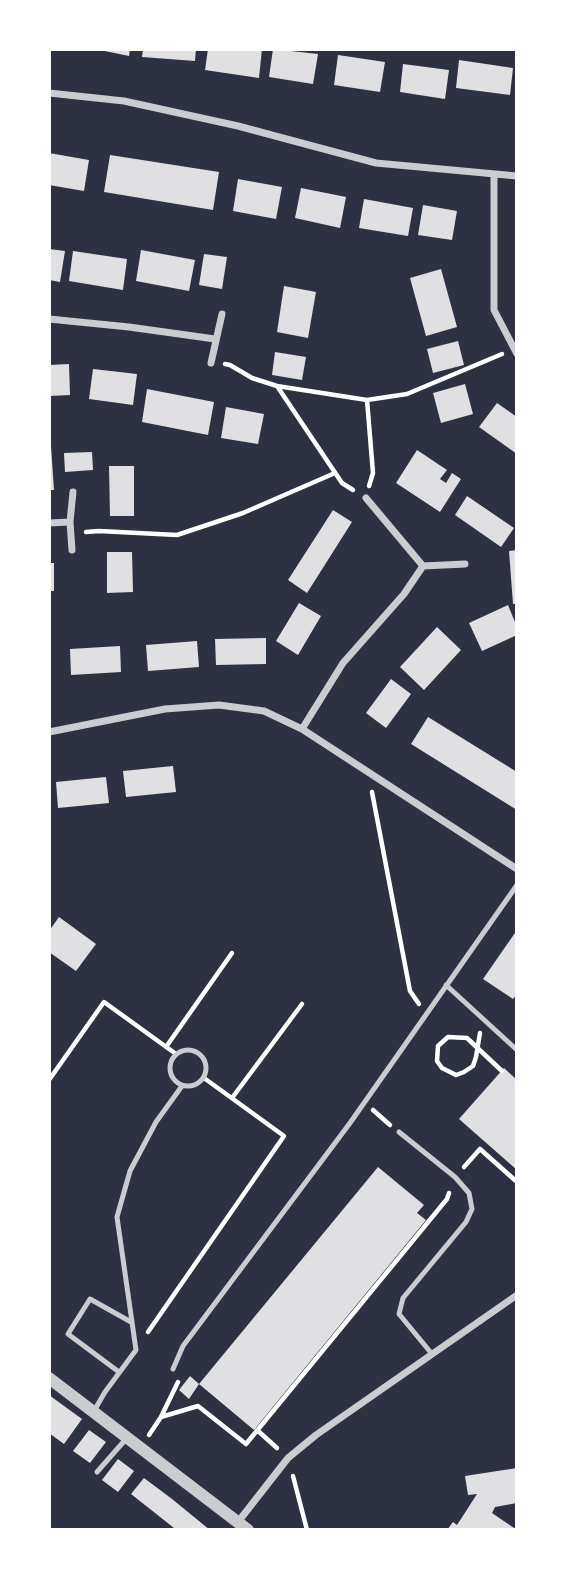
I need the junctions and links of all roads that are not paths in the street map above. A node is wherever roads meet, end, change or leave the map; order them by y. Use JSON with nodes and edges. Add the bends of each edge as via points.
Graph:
{"nodes":[{"id":1,"x":49,"y":93,"type":"edge"},
{"id":2,"x":494,"y":175,"type":"junction"},
{"id":3,"x":517,"y":176,"type":"edge"},
{"id":4,"x":222,"y":314,"type":"dead end"},
{"id":5,"x":49,"y":319,"type":"edge"},
{"id":6,"x":215,"y":339,"type":"junction"},
{"id":7,"x":515,"y":352,"type":"edge"},
{"id":8,"x":211,"y":363,"type":"road end"},
{"id":9,"x":72,"y":492,"type":"dead end"},
{"id":10,"x":366,"y":498,"type":"road end"},
{"id":11,"x":70,"y":522,"type":"junction"},
{"id":12,"x":49,"y":523,"type":"edge"},
{"id":13,"x":72,"y":550,"type":"dead end"},
{"id":14,"x":465,"y":564,"type":"dead end"},
{"id":15,"x":423,"y":566,"type":"junction"},
{"id":16,"x":302,"y":729,"type":"junction"},
{"id":17,"x":49,"y":732,"type":"edge"},
{"id":18,"x":517,"y":869,"type":"edge"},
{"id":19,"x":517,"y":884,"type":"edge"},
{"id":20,"x":446,"y":985,"type":"junction"},
{"id":21,"x":517,"y":1050,"type":"edge"},
{"id":22,"x":181,"y":1086,"type":"junction"},
{"id":23,"x":400,"y":1132,"type":"road end"},
{"id":24,"x":517,"y":1295,"type":"edge"},
{"id":25,"x":131,"y":1322,"type":"junction"},
{"id":26,"x":432,"y":1354,"type":"junction"},
{"id":27,"x":173,"y":1369,"type":"road end"},
{"id":28,"x":119,"y":1372,"type":"junction"},
{"id":29,"x":49,"y":1378,"type":"edge"},
{"id":30,"x":94,"y":1411,"type":"junction"},
{"id":31,"x":128,"y":1437,"type":"junction"},
{"id":32,"x":97,"y":1472,"type":"dead end"},
{"id":33,"x":243,"y":1526,"type":"edge"}],
"edges":[{"from":1,"to":2,"type":"street","via":[[124,101],[376,163]]},
{"from":2,"to":3,"type":"street"},
{"from":2,"to":7,"type":"street","via":[[494,310]]},
{"from":4,"to":6,"type":"street"},
{"from":5,"to":6,"type":"street"},
{"from":6,"to":8,"type":"street"},
{"from":9,"to":11,"type":"street"},
{"from":10,"to":15,"type":"street"},
{"from":11,"to":12,"type":"street"},
{"from":11,"to":13,"type":"street"},
{"from":14,"to":15,"type":"street"},
{"from":15,"to":16,"type":"street","via":[[343,663]]},
{"from":16,"to":17,"type":"street","via":[[264,710],[219,705],[165,709]]},
{"from":16,"to":18,"type":"street"},
{"from":19,"to":20,"type":"lane"},
{"from":20,"to":21,"type":"lane"},
{"from":20,"to":27,"type":"lane","via":[[183,1346]]},
{"from":22,"to":22,"type":"lane","via":[[170,1072],[170,1062],[185,1050],[195,1051],[203,1058],[204,1078],[190,1087]]},
{"from":22,"to":25,"type":"lane","via":[[130,1171],[117,1217]]},
{"from":23,"to":26,"type":"lane","via":[[469,1193],[467,1222],[403,1298],[399,1314]]},
{"from":24,"to":26,"type":"street"},
{"from":25,"to":28,"type":"lane","via":[[136,1350]]},
{"from":25,"to":28,"type":"lane","via":[[90,1300],[68,1334]]},
{"from":26,"to":33,"type":"street","via":[[289,1458]]},
{"from":28,"to":30,"type":"lane"},
{"from":29,"to":30,"type":"street"},
{"from":30,"to":31,"type":"street"},
{"from":31,"to":32,"type":"lane"},
{"from":31,"to":33,"type":"street"}]}
